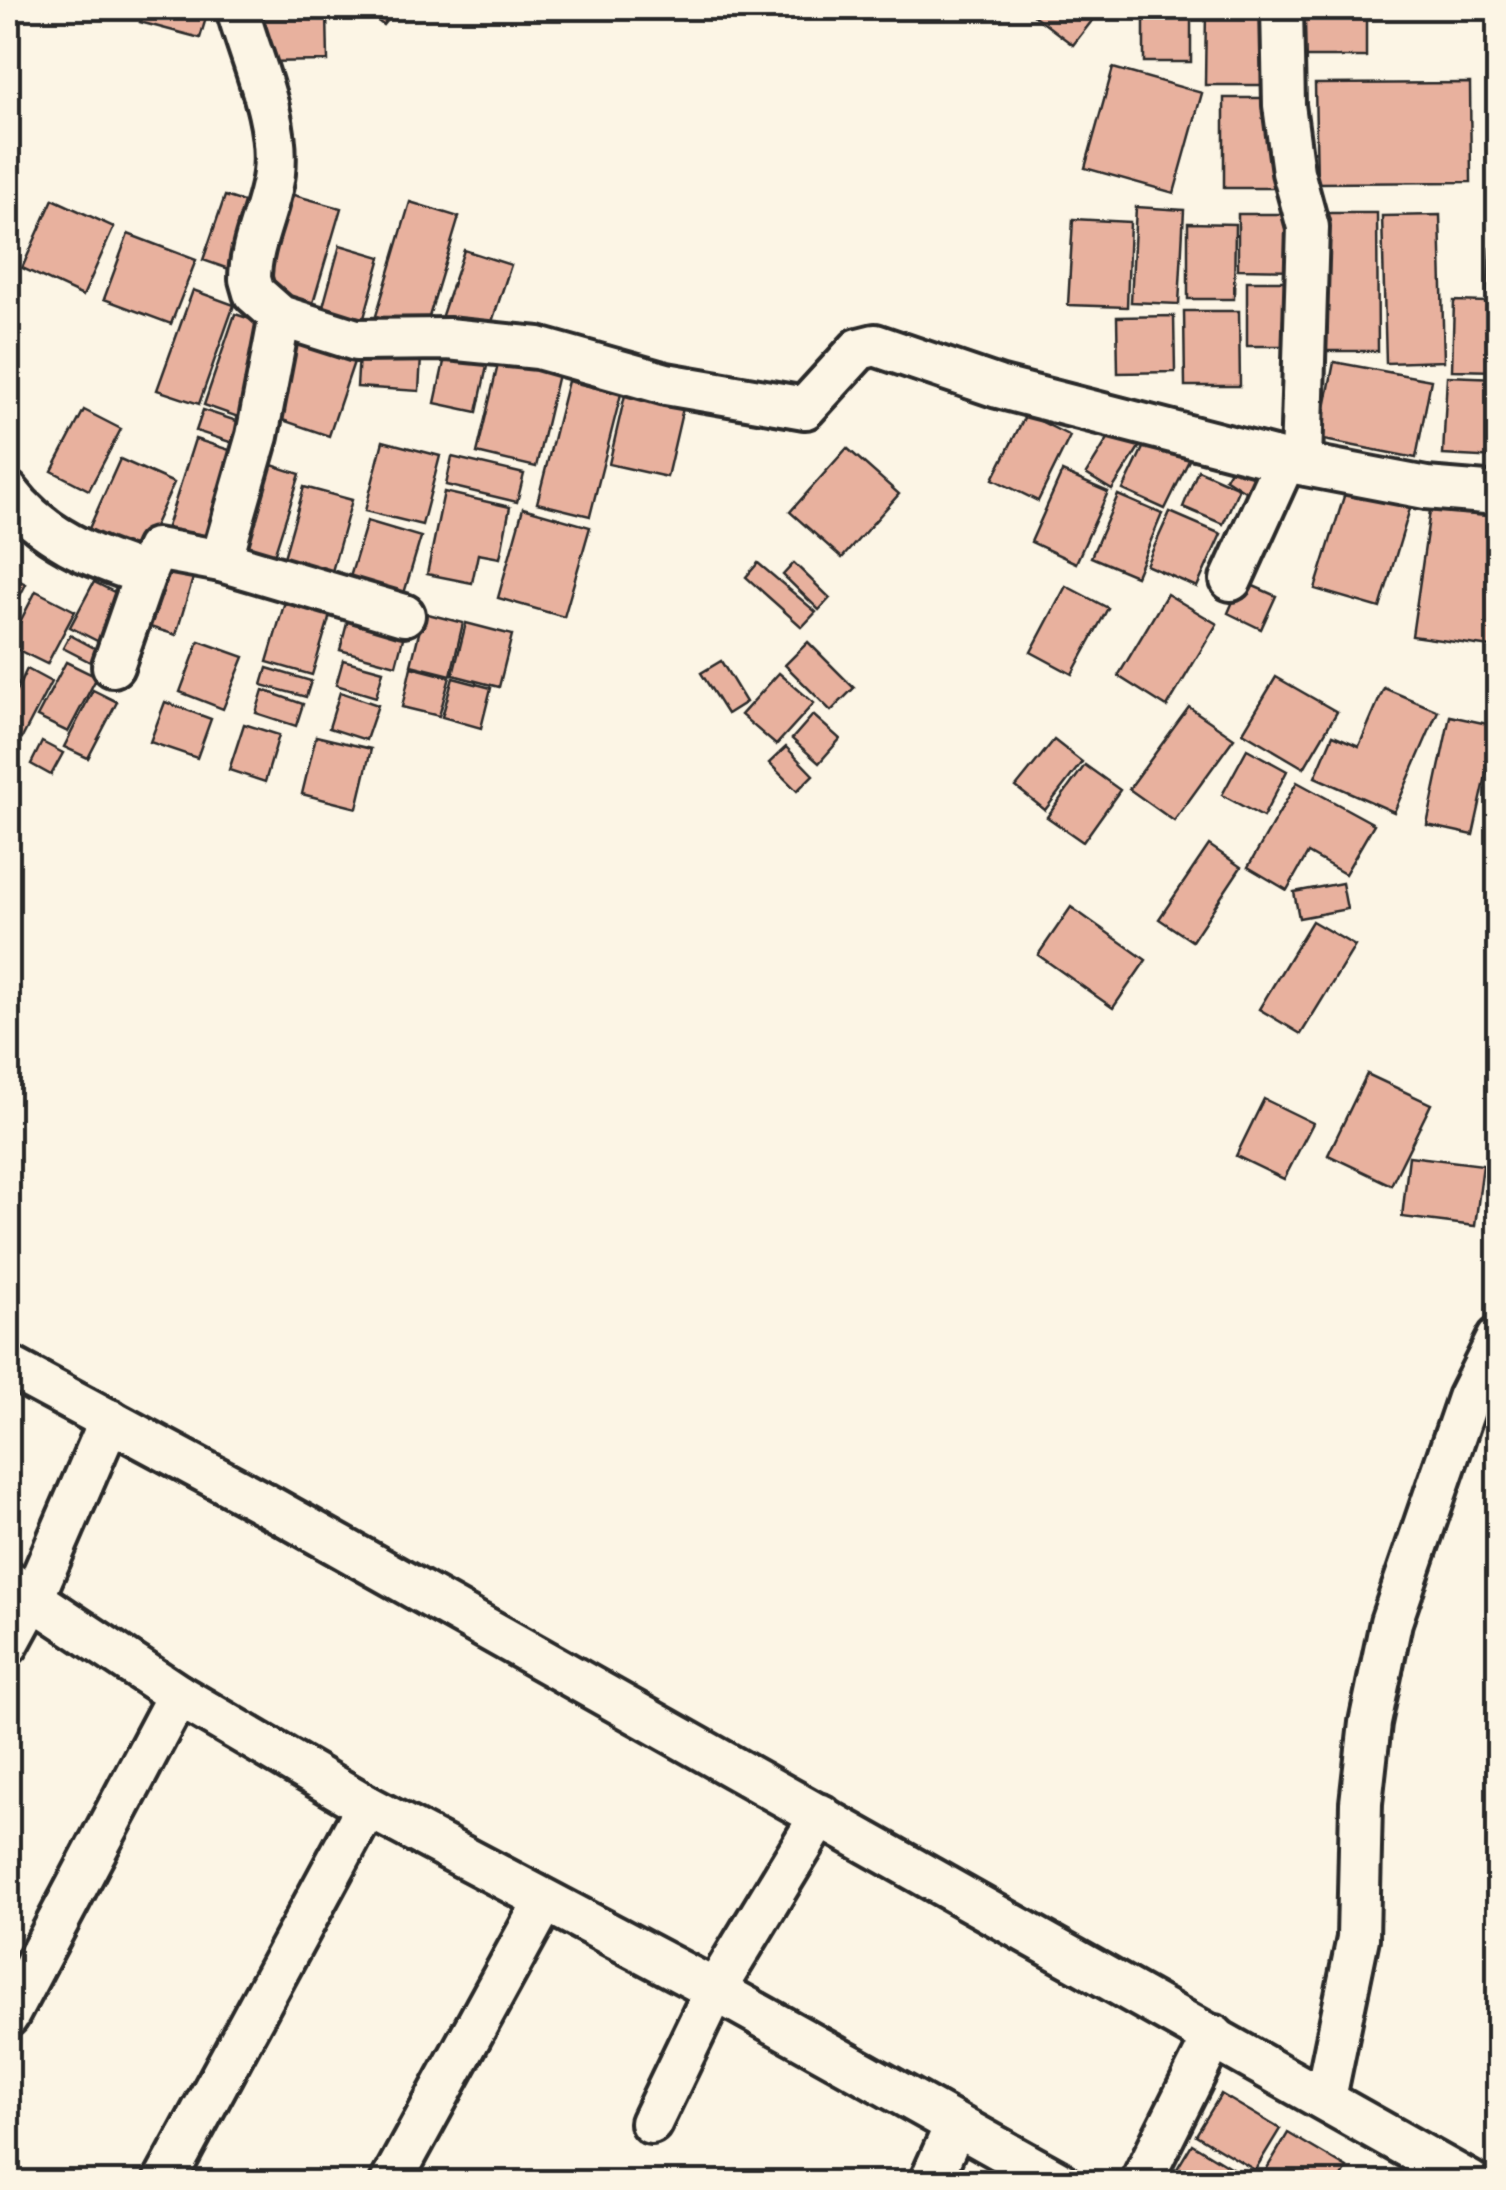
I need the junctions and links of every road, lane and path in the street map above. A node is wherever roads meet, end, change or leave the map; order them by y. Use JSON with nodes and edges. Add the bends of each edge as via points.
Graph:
{"nodes":[{"id":1,"x":237,"y":8,"type":"edge"},
{"id":2,"x":1282,"y":8,"type":"edge"},
{"id":3,"x":280,"y":316,"type":"junction"},
{"id":4,"x":1293,"y":462,"type":"junction"},
{"id":5,"x":8,"y":492,"type":"edge"},
{"id":6,"x":1498,"y":494,"type":"edge"},
{"id":7,"x":221,"y":560,"type":"junction"},
{"id":8,"x":145,"y":574,"type":"junction"},
{"id":9,"x":1230,"y":580,"type":"dead end"},
{"id":10,"x":404,"y":615,"type":"dead end"},
{"id":11,"x":113,"y":666,"type":"dead end"},
{"id":12,"x":1498,"y":1338,"type":"edge"},
{"id":13,"x":8,"y":1366,"type":"edge"},
{"id":14,"x":110,"y":1420,"type":"junction"},
{"id":15,"x":20,"y":1590,"type":"edge"},
{"id":16,"x":8,"y":1644,"type":"edge"},
{"id":17,"x":178,"y":1695,"type":"junction"},
{"id":18,"x":367,"y":1806,"type":"junction"},
{"id":19,"x":820,"y":1815,"type":"junction"},
{"id":20,"x":544,"y":1902,"type":"junction"},
{"id":21,"x":714,"y":1990,"type":"junction"},
{"id":22,"x":8,"y":2016,"type":"edge"},
{"id":23,"x":1214,"y":2036,"type":"junction"},
{"id":24,"x":1325,"y":2098,"type":"junction"},
{"id":25,"x":651,"y":2123,"type":"dead end"},
{"id":26,"x":956,"y":2126,"type":"junction"},
{"id":27,"x":164,"y":2182,"type":"edge"},
{"id":28,"x":392,"y":2182,"type":"edge"},
{"id":29,"x":930,"y":2182,"type":"edge"},
{"id":30,"x":1060,"y":2182,"type":"edge"},
{"id":31,"x":1141,"y":2182,"type":"edge"},
{"id":32,"x":1470,"y":2182,"type":"edge"}],
"edges":[{"from":1,"to":3,"type":"street","via":[[274,152],[250,279],[254,293]]},
{"from":2,"to":4,"type":"street","via":[[1284,105],[1308,227]]},
{"from":3,"to":4,"type":"street","via":[[356,340],[448,339],[538,348],[666,384],[805,408],[858,349],[875,345],[998,387]]},
{"from":3,"to":7,"type":"street","via":[[257,436]]},
{"from":4,"to":6,"type":"street","via":[[1426,488]]},
{"from":4,"to":9,"type":"street"},
{"from":5,"to":8,"type":"street","via":[[28,518],[86,555]]},
{"from":7,"to":8,"type":"street","via":[[156,549]]},
{"from":7,"to":10,"type":"street"},
{"from":8,"to":11,"type":"street"},
{"from":12,"to":24,"type":"street","via":[[1468,1398],[1391,1622],[1361,1803],[1358,1938]]},
{"from":13,"to":14,"type":"street"},
{"from":14,"to":15,"type":"street"},
{"from":14,"to":19,"type":"street"},
{"from":15,"to":16,"type":"street"},
{"from":15,"to":17,"type":"street"},
{"from":17,"to":18,"type":"street"},
{"from":17,"to":22,"type":"street"},
{"from":18,"to":20,"type":"street"},
{"from":18,"to":27,"type":"street"},
{"from":19,"to":21,"type":"street"},
{"from":19,"to":23,"type":"street"},
{"from":20,"to":21,"type":"street"},
{"from":20,"to":28,"type":"street"},
{"from":21,"to":25,"type":"street"},
{"from":21,"to":26,"type":"street"},
{"from":23,"to":24,"type":"street"},
{"from":23,"to":31,"type":"street"},
{"from":24,"to":32,"type":"street"},
{"from":26,"to":29,"type":"street"},
{"from":26,"to":30,"type":"street"}]}
